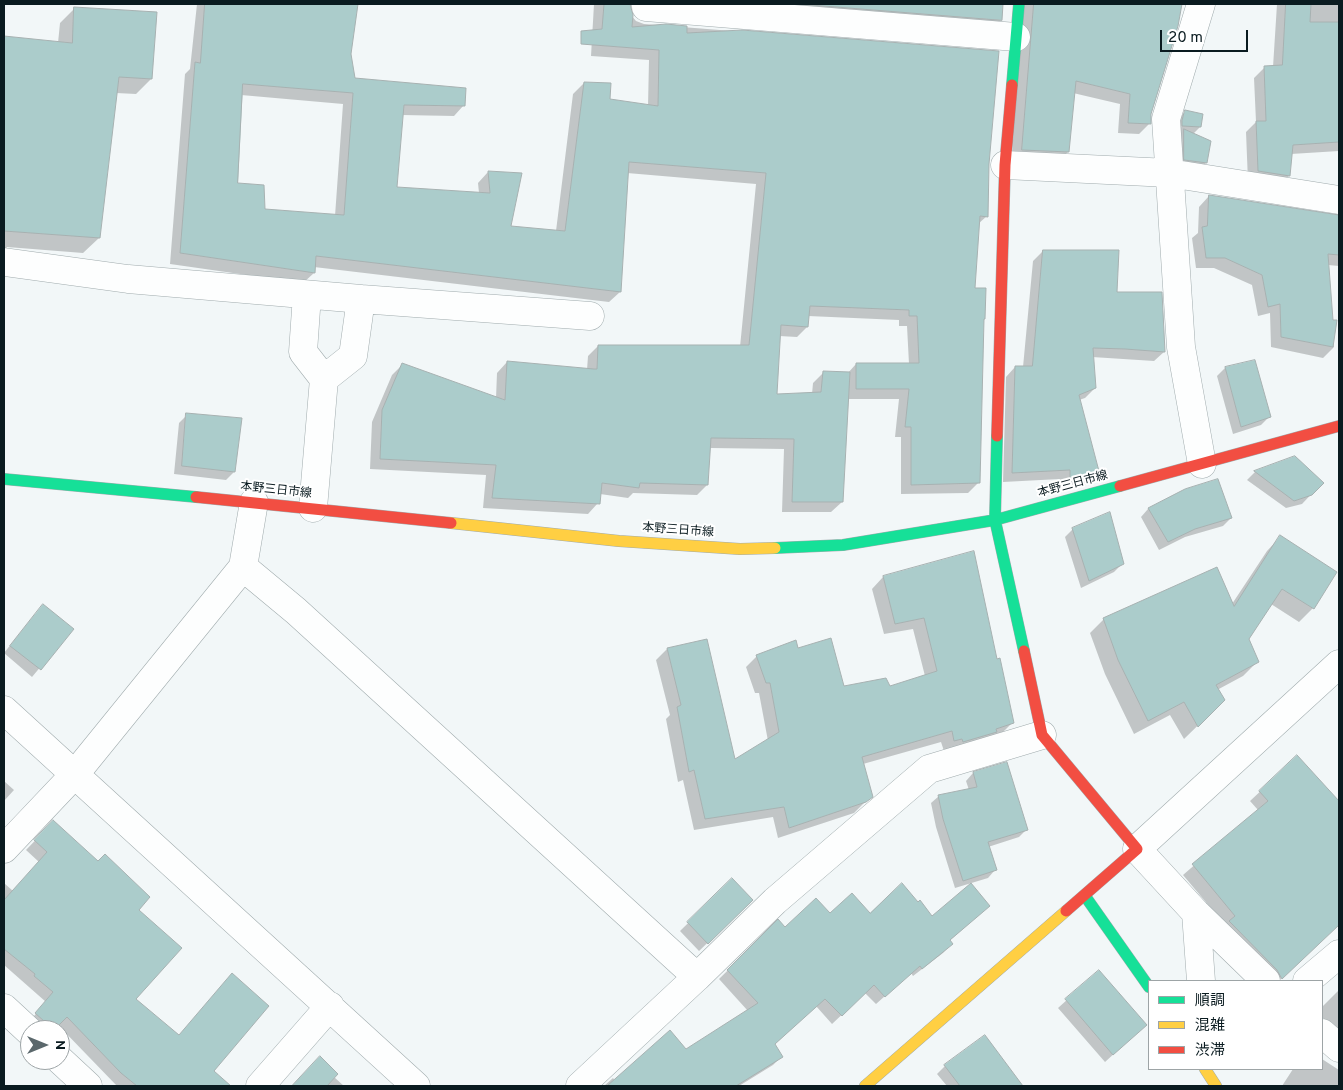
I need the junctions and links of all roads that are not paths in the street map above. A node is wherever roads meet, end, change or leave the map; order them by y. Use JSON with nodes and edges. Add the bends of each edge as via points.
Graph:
{"nodes":[{"id":1,"x":646,"y":4,"type":"edge"},
{"id":2,"x":1019,"y":4,"type":"edge"},
{"id":3,"x":1201,"y":4,"type":"edge"},
{"id":4,"x":1016,"y":37,"type":"junction"},
{"id":5,"x":1005,"y":165,"type":"junction"},
{"id":6,"x":1168,"y":173,"type":"junction"},
{"id":7,"x":1339,"y":200,"type":"edge"},
{"id":8,"x":4,"y":262,"type":"edge"},
{"id":9,"x":307,"y":295,"type":"junction"},
{"id":10,"x":361,"y":299,"type":"junction"},
{"id":11,"x":590,"y":316,"type":"dead end"},
{"id":12,"x":324,"y":379,"type":"junction"},
{"id":13,"x":1339,"y":426,"type":"edge"},
{"id":14,"x":1202,"y":464,"type":"junction"},
{"id":15,"x":4,"y":479,"type":"edge"},
{"id":16,"x":254,"y":502,"type":"junction"},
{"id":17,"x":313,"y":508,"type":"junction"},
{"id":18,"x":995,"y":520,"type":"junction"},
{"id":19,"x":243,"y":567,"type":"junction"},
{"id":20,"x":1336,"y":673,"type":"edge"},
{"id":21,"x":4,"y":710,"type":"edge"},
{"id":22,"x":1042,"y":736,"type":"junction"},
{"id":23,"x":75,"y":774,"type":"junction"},
{"id":24,"x":4,"y":849,"type":"edge"},
{"id":25,"x":1137,"y":849,"type":"junction"},
{"id":26,"x":1085,"y":896,"type":"junction"},
{"id":27,"x":1196,"y":913,"type":"junction"},
{"id":28,"x":1339,"y":954,"type":"edge"},
{"id":29,"x":697,"y":977,"type":"junction"},
{"id":30,"x":1201,"y":980,"type":"edge"},
{"id":31,"x":1265,"y":980,"type":"edge"},
{"id":32,"x":1308,"y":980,"type":"edge"},
{"id":33,"x":1148,"y":986,"type":"edge"},
{"id":34,"x":330,"y":1006,"type":"junction"},
{"id":35,"x":4,"y":1008,"type":"edge"},
{"id":36,"x":20,"y":1023,"type":"edge"},
{"id":37,"x":1323,"y":1034,"type":"edge"},
{"id":38,"x":1339,"y":1048,"type":"edge"},
{"id":39,"x":70,"y":1069,"type":"edge"},
{"id":40,"x":88,"y":1086,"type":"edge"},
{"id":41,"x":260,"y":1086,"type":"edge"},
{"id":42,"x":416,"y":1086,"type":"edge"},
{"id":43,"x":580,"y":1086,"type":"edge"},
{"id":44,"x":865,"y":1086,"type":"edge"}],
"edges":[{"from":1,"to":4,"type":"street","via":[[646,7]]},
{"from":2,"to":4,"type":"street"},
{"from":3,"to":6,"type":"street","via":[[1166,119]]},
{"from":4,"to":5,"type":"street"},
{"from":5,"to":6,"type":"street"},
{"from":5,"to":18,"type":"street"},
{"from":6,"to":7,"type":"street"},
{"from":6,"to":14,"type":"street","via":[[1181,347]]},
{"from":8,"to":9,"type":"street","via":[[128,280]]},
{"from":9,"to":10,"type":"street"},
{"from":9,"to":12,"type":"street","via":[[303,352]]},
{"from":10,"to":11,"type":"street"},
{"from":10,"to":12,"type":"street","via":[[353,356]]},
{"from":12,"to":17,"type":"street"},
{"from":13,"to":14,"type":"street","name":"本野三日市線"},
{"from":14,"to":18,"type":"street","name":"本野三日市線"},
{"from":15,"to":16,"type":"street","name":"本野三日市線"},
{"from":16,"to":17,"type":"street","name":"本野三日市線"},
{"from":16,"to":19,"type":"street"},
{"from":17,"to":18,"type":"street","name":"本野三日市線","via":[[619,541],[740,550],[843,545]]},
{"from":18,"to":22,"type":"street"},
{"from":19,"to":23,"type":"street"},
{"from":19,"to":29,"type":"street","via":[[296,611]]},
{"from":20,"to":25,"type":"street"},
{"from":21,"to":23,"type":"street"},
{"from":22,"to":25,"type":"street"},
{"from":22,"to":29,"type":"street","via":[[929,769],[775,901]]},
{"from":23,"to":24,"type":"street"},
{"from":23,"to":34,"type":"street"},
{"from":25,"to":26,"type":"street"},
{"from":25,"to":27,"type":"street"},
{"from":26,"to":33,"type":"street"},
{"from":26,"to":44,"type":"street"},
{"from":27,"to":30,"type":"street"},
{"from":27,"to":31,"type":"street"},
{"from":28,"to":32,"type":"street"},
{"from":29,"to":43,"type":"street"},
{"from":34,"to":41,"type":"street"},
{"from":34,"to":42,"type":"street"},
{"from":35,"to":36,"type":"street"},
{"from":37,"to":38,"type":"street"},
{"from":39,"to":40,"type":"street"}]}
